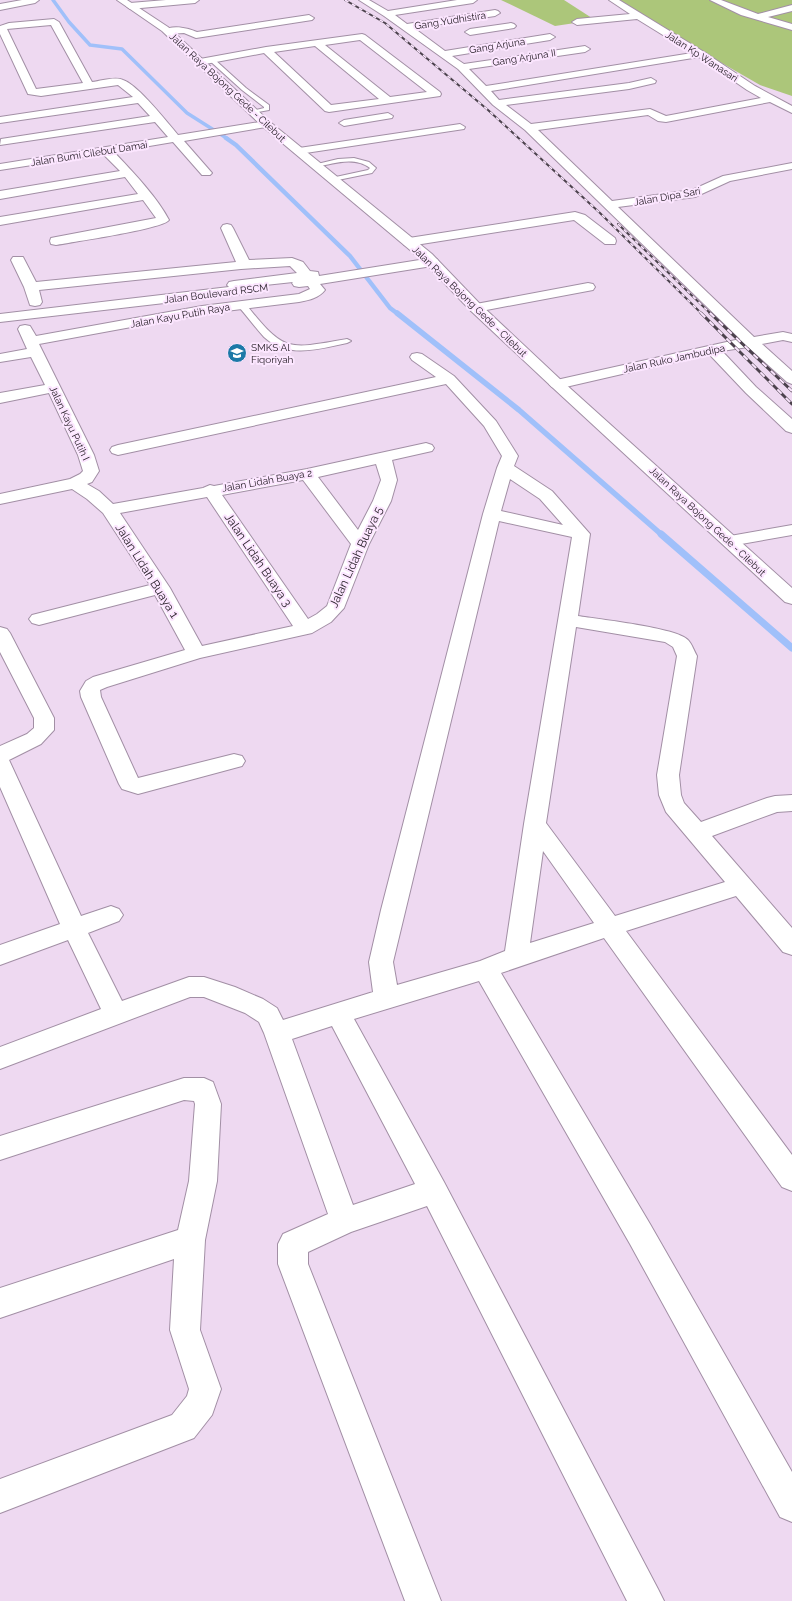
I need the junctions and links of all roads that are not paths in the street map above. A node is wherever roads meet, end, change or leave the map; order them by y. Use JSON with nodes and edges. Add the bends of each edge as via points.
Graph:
{"nodes":[{"id":1,"x":36,"y":0,"type":"edge"},
{"id":2,"x":194,"y":0,"type":"edge"},
{"id":3,"x":363,"y":0,"type":"edge"},
{"id":4,"x":473,"y":0,"type":"edge"},
{"id":5,"x":613,"y":0,"type":"edge"},
{"id":6,"x":714,"y":0,"type":"edge"},
{"id":7,"x":126,"y":3,"type":"edge"},
{"id":8,"x":0,"y":7,"type":"edge"},
{"id":9,"x":792,"y":8,"type":"edge"},
{"id":10,"x":202,"y":9,"type":"dead end"},
{"id":11,"x":495,"y":13,"type":"dead end"},
{"id":12,"x":387,"y":14,"type":"junction"},
{"id":13,"x":639,"y":16,"type":"junction"},
{"id":14,"x":758,"y":17,"type":"junction"},
{"id":15,"x":309,"y":18,"type":"dead end"},
{"id":16,"x":576,"y":22,"type":"dead end"},
{"id":17,"x":168,"y":25,"type":"junction"},
{"id":18,"x":511,"y":26,"type":"dead end"},
{"id":19,"x":789,"y":26,"type":"edge"},
{"id":20,"x":405,"y":27,"type":"junction"},
{"id":21,"x":768,"y":30,"type":"dead end"},
{"id":22,"x":460,"y":34,"type":"dead end"},
{"id":23,"x":550,"y":36,"type":"dead end"},
{"id":24,"x":438,"y":37,"type":"dead end"},
{"id":25,"x":423,"y":39,"type":"junction"},
{"id":26,"x":317,"y":43,"type":"junction"},
{"id":27,"x":278,"y":48,"type":"junction"},
{"id":28,"x":585,"y":48,"type":"dead end"},
{"id":29,"x":266,"y":50,"type":"junction"},
{"id":30,"x":444,"y":54,"type":"junction"},
{"id":31,"x":701,"y":54,"type":"junction"},
{"id":32,"x":202,"y":60,"type":"junction"},
{"id":33,"x":462,"y":67,"type":"junction"},
{"id":34,"x":623,"y":67,"type":"junction"},
{"id":35,"x":222,"y":75,"type":"junction"},
{"id":36,"x":89,"y":86,"type":"junction"},
{"id":37,"x":244,"y":89,"type":"junction"},
{"id":38,"x":484,"y":89,"type":"junction"},
{"id":39,"x":230,"y":91,"type":"junction"},
{"id":40,"x":141,"y":99,"type":"junction"},
{"id":41,"x":771,"y":99,"type":"junction"},
{"id":42,"x":388,"y":101,"type":"junction"},
{"id":43,"x":498,"y":104,"type":"junction"},
{"id":44,"x":792,"y":110,"type":"edge"},
{"id":45,"x":254,"y":112,"type":"junction"},
{"id":46,"x":396,"y":115,"type":"dead end"},
{"id":47,"x":158,"y":118,"type":"junction"},
{"id":48,"x":0,"y":120,"type":"edge"},
{"id":49,"x":266,"y":124,"type":"junction"},
{"id":50,"x":460,"y":127,"type":"dead end"},
{"id":51,"x":529,"y":128,"type":"junction"},
{"id":52,"x":178,"y":138,"type":"junction"},
{"id":53,"x":365,"y":140,"type":"junction"},
{"id":54,"x":1,"y":142,"type":"dead end"},
{"id":55,"x":106,"y":150,"type":"junction"},
{"id":56,"x":299,"y":151,"type":"junction"},
{"id":57,"x":316,"y":165,"type":"junction"},
{"id":58,"x":792,"y":166,"type":"edge"},
{"id":59,"x":0,"y":167,"type":"edge"},
{"id":60,"x":206,"y":173,"type":"dead end"},
{"id":61,"x":128,"y":174,"type":"junction"},
{"id":62,"x":333,"y":179,"type":"junction"},
{"id":63,"x":0,"y":194,"type":"edge"},
{"id":64,"x":145,"y":196,"type":"junction"},
{"id":65,"x":610,"y":205,"type":"junction"},
{"id":66,"x":0,"y":221,"type":"edge"},
{"id":67,"x":227,"y":228,"type":"dead end"},
{"id":68,"x":56,"y":241,"type":"dead end"},
{"id":69,"x":610,"y":241,"type":"dead end"},
{"id":70,"x":409,"y":242,"type":"junction"},
{"id":71,"x":18,"y":260,"type":"dead end"},
{"id":72,"x":429,"y":260,"type":"junction"},
{"id":73,"x":245,"y":266,"type":"junction"},
{"id":74,"x":309,"y":279,"type":"junction"},
{"id":75,"x":31,"y":287,"type":"junction"},
{"id":76,"x":588,"y":287,"type":"dead end"},
{"id":77,"x":241,"y":304,"type":"junction"},
{"id":78,"x":476,"y":308,"type":"junction"},
{"id":79,"x":37,"y":310,"type":"junction"},
{"id":80,"x":0,"y":312,"type":"edge"},
{"id":81,"x":18,"y":312,"type":"junction"},
{"id":82,"x":0,"y":318,"type":"edge"},
{"id":83,"x":789,"y":336,"type":"edge"},
{"id":84,"x":346,"y":340,"type":"dead end"},
{"id":85,"x":751,"y":342,"type":"junction"},
{"id":86,"x":33,"y":346,"type":"junction"},
{"id":87,"x":712,"y":349,"type":"junction"},
{"id":88,"x":417,"y":357,"type":"dead end"},
{"id":89,"x":0,"y":358,"type":"edge"},
{"id":90,"x":792,"y":379,"type":"edge"},
{"id":91,"x":448,"y":380,"type":"junction"},
{"id":92,"x":557,"y":384,"type":"junction"},
{"id":93,"x":53,"y":388,"type":"junction"},
{"id":94,"x":0,"y":398,"type":"edge"},
{"id":95,"x":792,"y":428,"type":"edge"},
{"id":96,"x":426,"y":448,"type":"dead end"},
{"id":97,"x":118,"y":450,"type":"dead end"},
{"id":98,"x":382,"y":457,"type":"junction"},
{"id":99,"x":505,"y":468,"type":"junction"},
{"id":100,"x":307,"y":474,"type":"junction"},
{"id":101,"x":75,"y":483,"type":"junction"},
{"id":102,"x":210,"y":490,"type":"junction"},
{"id":103,"x":0,"y":498,"type":"edge"},
{"id":104,"x":109,"y":510,"type":"junction"},
{"id":105,"x":492,"y":514,"type":"junction"},
{"id":106,"x":792,"y":530,"type":"edge"},
{"id":107,"x":581,"y":534,"type":"junction"},
{"id":108,"x":730,"y":541,"type":"junction"},
{"id":109,"x":360,"y":544,"type":"junction"},
{"id":110,"x":161,"y":588,"type":"junction"},
{"id":111,"x":787,"y":588,"type":"edge"},
{"id":112,"x":792,"y":598,"type":"edge"},
{"id":113,"x":39,"y":619,"type":"dead end"},
{"id":114,"x":568,"y":620,"type":"junction"},
{"id":115,"x":305,"y":629,"type":"junction"},
{"id":116,"x":0,"y":633,"type":"edge"},
{"id":117,"x":196,"y":653,"type":"junction"},
{"id":118,"x":0,"y":755,"type":"edge"},
{"id":119,"x":234,"y":761,"type":"dead end"},
{"id":120,"x":0,"y":763,"type":"edge"},
{"id":121,"x":792,"y":803,"type":"edge"},
{"id":122,"x":535,"y":824,"type":"junction"},
{"id":123,"x":698,"y":832,"type":"junction"},
{"id":124,"x":742,"y":885,"type":"junction"},
{"id":125,"x":111,"y":915,"type":"dead end"},
{"id":126,"x":74,"y":928,"type":"junction"},
{"id":127,"x":610,"y":928,"type":"junction"},
{"id":128,"x":792,"y":945,"type":"edge"},
{"id":129,"x":0,"y":955,"type":"edge"},
{"id":130,"x":516,"y":957,"type":"junction"},
{"id":131,"x":485,"y":969,"type":"junction"},
{"id":132,"x":386,"y":998,"type":"junction"},
{"id":133,"x":116,"y":1014,"type":"junction"},
{"id":134,"x":338,"y":1014,"type":"junction"},
{"id":135,"x":277,"y":1033,"type":"junction"},
{"id":136,"x":0,"y":1058,"type":"edge"},
{"id":137,"x":0,"y":1148,"type":"edge"},
{"id":138,"x":792,"y":1178,"type":"edge"},
{"id":139,"x":434,"y":1191,"type":"junction"},
{"id":140,"x":345,"y":1221,"type":"junction"},
{"id":141,"x":190,"y":1240,"type":"junction"},
{"id":142,"x":0,"y":1303,"type":"edge"},
{"id":143,"x":0,"y":1496,"type":"edge"},
{"id":144,"x":792,"y":1504,"type":"edge"},
{"id":145,"x":422,"y":1601,"type":"edge"},
{"id":146,"x":646,"y":1601,"type":"edge"}],
"edges":[{"from":1,"to":8,"type":"street"},
{"from":2,"to":7,"type":"street"},
{"from":2,"to":10,"type":"street"},
{"from":3,"to":12,"type":"street"},
{"from":4,"to":12,"type":"street"},
{"from":5,"to":13,"type":"street","name":"Jalan Kp Wanasari"},
{"from":6,"to":14,"type":"street"},
{"from":7,"to":17,"type":"street","name":"Jalan Raya Bojong Gede - Cilebut","via":[[154,20]]},
{"from":9,"to":14,"type":"street"},
{"from":11,"to":20,"type":"street","name":"Gang Yudhistira"},
{"from":12,"to":20,"type":"street"},
{"from":13,"to":16,"type":"street"},
{"from":13,"to":31,"type":"street","name":"Jalan Kp Wanasari"},
{"from":14,"to":19,"type":"street"},
{"from":15,"to":17,"type":"street","via":[[196,35]]},
{"from":17,"to":32,"type":"street","name":"Jalan Raya Bojong Gede - Cilebut"},
{"from":18,"to":22,"type":"street"},
{"from":19,"to":21,"type":"street"},
{"from":20,"to":25,"type":"street"},
{"from":23,"to":30,"type":"street","name":"Gang Arjuna"},
{"from":24,"to":25,"type":"street"},
{"from":25,"to":30,"type":"street"},
{"from":26,"to":27,"type":"street"},
{"from":26,"to":42,"type":"street"},
{"from":26,"to":42,"type":"street","via":[[364,38],[436,94]]},
{"from":27,"to":29,"type":"street"},
{"from":27,"to":32,"type":"street","via":[[266,44]]},
{"from":28,"to":33,"type":"street","name":"Gang Arjuna II"},
{"from":29,"to":32,"type":"street"},
{"from":29,"to":42,"type":"street","via":[[329,109]]},
{"from":30,"to":33,"type":"street"},
{"from":31,"to":34,"type":"street"},
{"from":31,"to":41,"type":"street","name":"Jalan Kp Wanasari"},
{"from":32,"to":35,"type":"street","name":"Jalan Raya Bojong Gede - Cilebut"},
{"from":33,"to":38,"type":"street"},
{"from":34,"to":38,"type":"street"},
{"from":34,"to":43,"type":"street","via":[[651,82]]},
{"from":35,"to":37,"type":"lane"},
{"from":35,"to":39,"type":"street","name":"Jalan Raya Bojong Gede - Cilebut"},
{"from":36,"to":36,"type":"street","via":[[32,92],[2,28],[54,22]]},
{"from":36,"to":40,"type":"street","via":[[121,82]]},
{"from":37,"to":39,"type":"lane"},
{"from":37,"to":45,"type":"lane","via":[[267,106],[266,109]]},
{"from":38,"to":43,"type":"street"},
{"from":39,"to":45,"type":"street","name":"Jalan Raya Bojong Gede - Cilebut"},
{"from":40,"to":47,"type":"street"},
{"from":40,"to":48,"type":"street"},
{"from":41,"to":44,"type":"street","name":"Jalan Kp Wanasari"},
{"from":41,"to":51,"type":"street","via":[[666,119],[650,112]]},
{"from":43,"to":51,"type":"street"},
{"from":45,"to":49,"type":"street","name":"Jalan Raya Bojong Gede - Cilebut"},
{"from":46,"to":53,"type":"street","via":[[344,123]]},
{"from":47,"to":52,"type":"street"},
{"from":47,"to":54,"type":"street"},
{"from":49,"to":52,"type":"street","name":"Jalan Bumi Cilebut Damai"},
{"from":49,"to":56,"type":"street","name":"Jalan Raya Bojong Gede - Cilebut"},
{"from":50,"to":53,"type":"street"},
{"from":51,"to":65,"type":"street"},
{"from":52,"to":55,"type":"street","name":"Jalan Bumi Cilebut Damai"},
{"from":52,"to":60,"type":"street"},
{"from":53,"to":56,"type":"street"},
{"from":55,"to":59,"type":"street","name":"Jalan Bumi Cilebut Damai"},
{"from":55,"to":61,"type":"street"},
{"from":56,"to":57,"type":"street","name":"Jalan Raya Bojong Gede - Cilebut"},
{"from":57,"to":62,"type":"street","name":"Jalan Raya Bojong Gede - Cilebut"},
{"from":57,"to":62,"type":"lane","via":[[350,159],[369,163],[373,168],[370,172]]},
{"from":58,"to":65,"type":"street","name":"Jalan Dipa Sari","via":[[727,178],[696,193]]},
{"from":61,"to":63,"type":"street"},
{"from":61,"to":64,"type":"street"},
{"from":62,"to":70,"type":"street","name":"Jalan Raya Bojong Gede - Cilebut"},
{"from":64,"to":66,"type":"street"},
{"from":64,"to":68,"type":"street","via":[[162,220]]},
{"from":65,"to":85,"type":"street"},
{"from":67,"to":73,"type":"street"},
{"from":69,"to":70,"type":"street","via":[[575,216]]},
{"from":70,"to":72,"type":"street","name":"Jalan Raya Bojong Gede - Cilebut"},
{"from":71,"to":75,"type":"street"},
{"from":72,"to":74,"type":"street","name":"Jalan Boulevard RSCM"},
{"from":72,"to":78,"type":"street","name":"Jalan Raya Bojong Gede - Cilebut"},
{"from":73,"to":74,"type":"street","via":[[292,262],[298,265]]},
{"from":73,"to":75,"type":"street"},
{"from":74,"to":77,"type":"street","name":"Jalan Kayu Putih Raya","via":[[318,290],[316,293],[299,298]]},
{"from":74,"to":79,"type":"street","name":"Jalan Boulevard RSCM"},
{"from":75,"to":79,"type":"street"},
{"from":76,"to":78,"type":"street"},
{"from":77,"to":84,"type":"lane","via":[[276,342],[288,347],[308,347]]},
{"from":77,"to":86,"type":"street","name":"Jalan Kayu Putih Raya"},
{"from":78,"to":92,"type":"street","name":"Jalan Raya Bojong Gede - Cilebut"},
{"from":79,"to":81,"type":"street","name":"Jalan Boulevard RSCM"},
{"from":80,"to":81,"type":"street","name":"Jalan Boulevard RSCM"},
{"from":81,"to":82,"type":"street","name":"Jalan Boulevard RSCM"},
{"from":81,"to":86,"type":"street","name":"Jalan Kayu Putih I"},
{"from":83,"to":85,"type":"street","name":"Jalan Ruko Jambudipa"},
{"from":85,"to":87,"type":"street","name":"Jalan Ruko Jambudipa"},
{"from":85,"to":90,"type":"street"},
{"from":86,"to":89,"type":"street","name":"Jalan Kayu Putih Raya"},
{"from":86,"to":93,"type":"street","name":"Jalan Kayu Putih I"},
{"from":87,"to":92,"type":"street","name":"Jalan Ruko Jambudipa"},
{"from":87,"to":95,"type":"street","via":[[746,386]]},
{"from":88,"to":91,"type":"street"},
{"from":91,"to":97,"type":"street"},
{"from":91,"to":99,"type":"street","via":[[494,430],[510,456]]},
{"from":92,"to":108,"type":"street","name":"Jalan Raya Bojong Gede - Cilebut"},
{"from":93,"to":94,"type":"street"},
{"from":93,"to":101,"type":"street","name":"Jalan Kayu Putih I","via":[[86,455],[91,471],[86,478]]},
{"from":96,"to":98,"type":"street","name":"Jalan Lidah Buaya 2"},
{"from":98,"to":100,"type":"street","name":"Jalan Lidah Buaya 2"},
{"from":98,"to":109,"type":"street","name":"Jalan Lidah Buaya 5","via":[[389,480],[382,501]]},
{"from":99,"to":105,"type":"street"},
{"from":99,"to":107,"type":"street","via":[[546,495]]},
{"from":100,"to":102,"type":"street","name":"Jalan Lidah Buaya 2"},
{"from":100,"to":109,"type":"street"},
{"from":101,"to":103,"type":"street","name":"Jalan Kayu Putih I"},
{"from":101,"to":104,"type":"street","name":"Jalan Lidah Buaya 1"},
{"from":102,"to":104,"type":"street","name":"Jalan Lidah Buaya 2"},
{"from":102,"to":115,"type":"street","name":"Jalan Lidah Buaya 3"},
{"from":104,"to":110,"type":"street","name":"Jalan Lidah Buaya 1"},
{"from":105,"to":107,"type":"street"},
{"from":105,"to":132,"type":"street","via":[[381,962]]},
{"from":106,"to":108,"type":"street"},
{"from":107,"to":114,"type":"street"},
{"from":108,"to":111,"type":"street","name":"Jalan Raya Bojong Gede - Cilebut"},
{"from":109,"to":115,"type":"street","name":"Jalan Lidah Buaya 5","via":[[335,608]]},
{"from":110,"to":113,"type":"street"},
{"from":110,"to":117,"type":"street","name":"Jalan Lidah Buaya 1"},
{"from":111,"to":112,"type":"street","name":"Jalan Raya Bojong Gede - Cilebut"},
{"from":114,"to":122,"type":"street"},
{"from":114,"to":123,"type":"street","via":[[670,637],[681,643],[687,656],[668,775],[674,806]]},
{"from":115,"to":117,"type":"street","name":"Jalan Lidah Buaya 5"},
{"from":116,"to":118,"type":"street","via":[[44,718],[44,730],[34,739]]},
{"from":117,"to":119,"type":"street","name":"Jalan Lidah Buaya 5","via":[[100,682],[93,686],[90,697],[130,784],[138,786]]},
{"from":120,"to":126,"type":"street"},
{"from":121,"to":123,"type":"street","via":[[775,804]]},
{"from":122,"to":127,"type":"street"},
{"from":122,"to":130,"type":"street"},
{"from":123,"to":124,"type":"street"},
{"from":124,"to":127,"type":"street"},
{"from":124,"to":128,"type":"street"},
{"from":125,"to":126,"type":"street"},
{"from":126,"to":129,"type":"street"},
{"from":126,"to":133,"type":"street"},
{"from":127,"to":130,"type":"street"},
{"from":127,"to":138,"type":"street"},
{"from":130,"to":131,"type":"street"},
{"from":131,"to":132,"type":"street"},
{"from":131,"to":144,"type":"street","via":[[636,1227]]},
{"from":132,"to":134,"type":"street"},
{"from":133,"to":135,"type":"street","via":[[189,987],[204,987],[254,1006],[268,1015]]},
{"from":133,"to":136,"type":"street"},
{"from":134,"to":135,"type":"street"},
{"from":134,"to":139,"type":"street"},
{"from":135,"to":140,"type":"street"},
{"from":137,"to":141,"type":"street","via":[[184,1089],[204,1090],[208,1104],[203,1181]]},
{"from":139,"to":140,"type":"street"},
{"from":139,"to":146,"type":"street"},
{"from":140,"to":145,"type":"street","via":[[292,1244],[293,1264]]},
{"from":141,"to":142,"type":"street"},
{"from":141,"to":143,"type":"street","via":[[185,1330],[205,1389],[201,1404],[183,1427]]}]}
